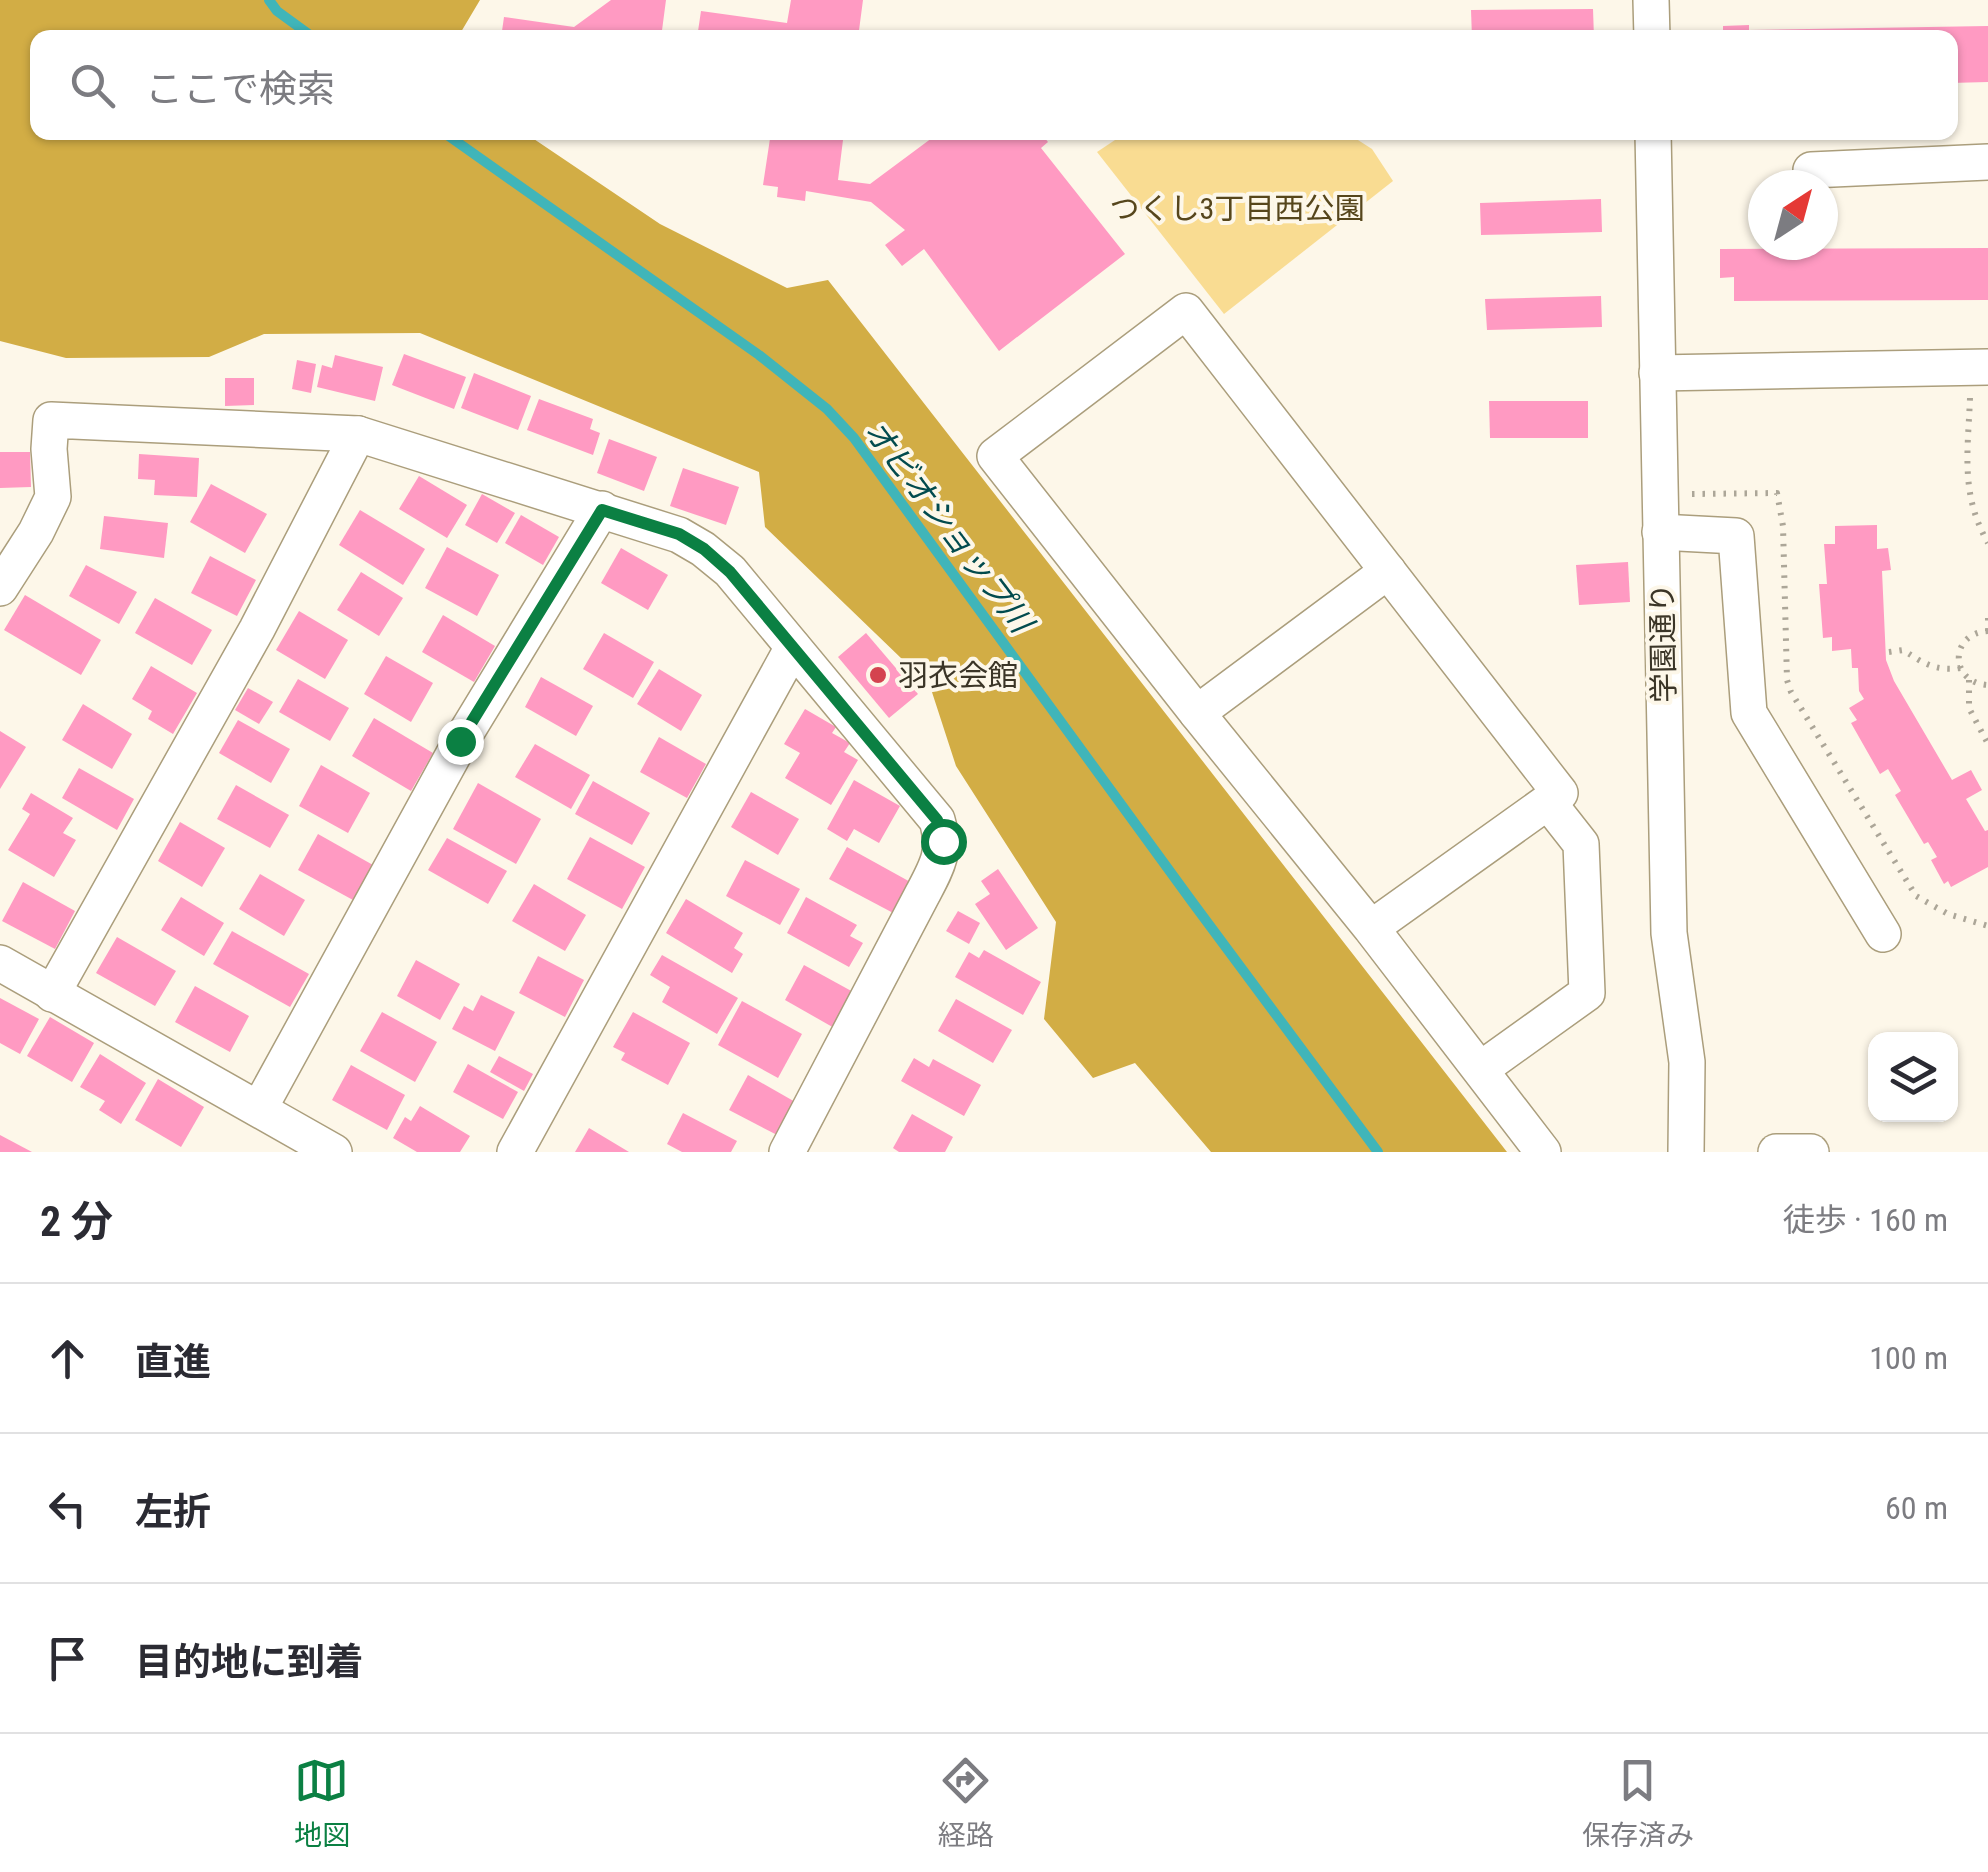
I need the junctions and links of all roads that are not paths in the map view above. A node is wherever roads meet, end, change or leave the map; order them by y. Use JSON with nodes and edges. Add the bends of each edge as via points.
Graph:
{"nodes":[{"id":1,"x":1651,"y":0,"type":"edge"},
{"id":2,"x":1652,"y":30,"type":"edge"},
{"id":3,"x":1654,"y":140,"type":"edge"},
{"id":4,"x":1988,"y":162,"type":"edge"},
{"id":5,"x":1811,"y":170,"type":"dead end"},
{"id":6,"x":1980,"y":367,"type":"edge"},
{"id":7,"x":1657,"y":374,"type":"junction"},
{"id":8,"x":358,"y":434,"type":"junction"},
{"id":9,"x":602,"y":510,"type":"junction"},
{"id":10,"x":1660,"y":532,"type":"junction"},
{"id":11,"x":1388,"y":571,"type":"junction"},
{"id":12,"x":0,"y":588,"type":"edge"},
{"id":13,"x":793,"y":647,"type":"junction"},
{"id":14,"x":1196,"y":713,"type":"junction"},
{"id":15,"x":1548,"y":802,"type":"junction"},
{"id":16,"x":1372,"y":928,"type":"junction"},
{"id":17,"x":1884,"y":934,"type":"dead end"},
{"id":18,"x":0,"y":963,"type":"edge"},
{"id":19,"x":52,"y":994,"type":"junction"},
{"id":20,"x":1481,"y":1069,"type":"junction"},
{"id":21,"x":258,"y":1109,"type":"junction"},
{"id":22,"x":800,"y":1148,"type":"edge"},
{"id":23,"x":334,"y":1152,"type":"edge"},
{"id":24,"x":515,"y":1152,"type":"edge"},
{"id":25,"x":1544,"y":1152,"type":"edge"},
{"id":26,"x":1686,"y":1152,"type":"edge"},
{"id":27,"x":1776,"y":1152,"type":"edge"},
{"id":28,"x":1811,"y":1152,"type":"edge"}],
"edges":[{"from":1,"to":2,"type":"street"},
{"from":3,"to":7,"type":"street","name":"学園通り"},
{"from":4,"to":5,"type":"street"},
{"from":6,"to":7,"type":"street"},
{"from":7,"to":10,"type":"street","name":"学園通り"},
{"from":8,"to":9,"type":"street"},
{"from":8,"to":12,"type":"street","via":[[51,420],[53,497]]},
{"from":8,"to":19,"type":"street","via":[[257,630]]},
{"from":9,"to":13,"type":"street","via":[[679,534],[704,549]]},
{"from":9,"to":21,"type":"street","via":[[460,741]]},
{"from":10,"to":17,"type":"street","via":[[1736,536],[1749,713]]},
{"from":10,"to":26,"type":"street","name":"学園通り","via":[[1668,933],[1686,1062]]},
{"from":11,"to":14,"type":"street"},
{"from":11,"to":14,"type":"street","via":[[1186,311],[995,456]]},
{"from":11,"to":15,"type":"street","via":[[1560,792]]},
{"from":13,"to":22,"type":"street","via":[[937,820],[943,841],[938,864]]},
{"from":13,"to":24,"type":"street"},
{"from":14,"to":16,"type":"street"},
{"from":15,"to":16,"type":"street"},
{"from":15,"to":20,"type":"street","via":[[1581,844],[1587,992]]},
{"from":16,"to":20,"type":"street"},
{"from":18,"to":19,"type":"street"},
{"from":19,"to":21,"type":"street"},
{"from":20,"to":25,"type":"street"},
{"from":21,"to":23,"type":"street"},
{"from":27,"to":28,"type":"street"}]}
